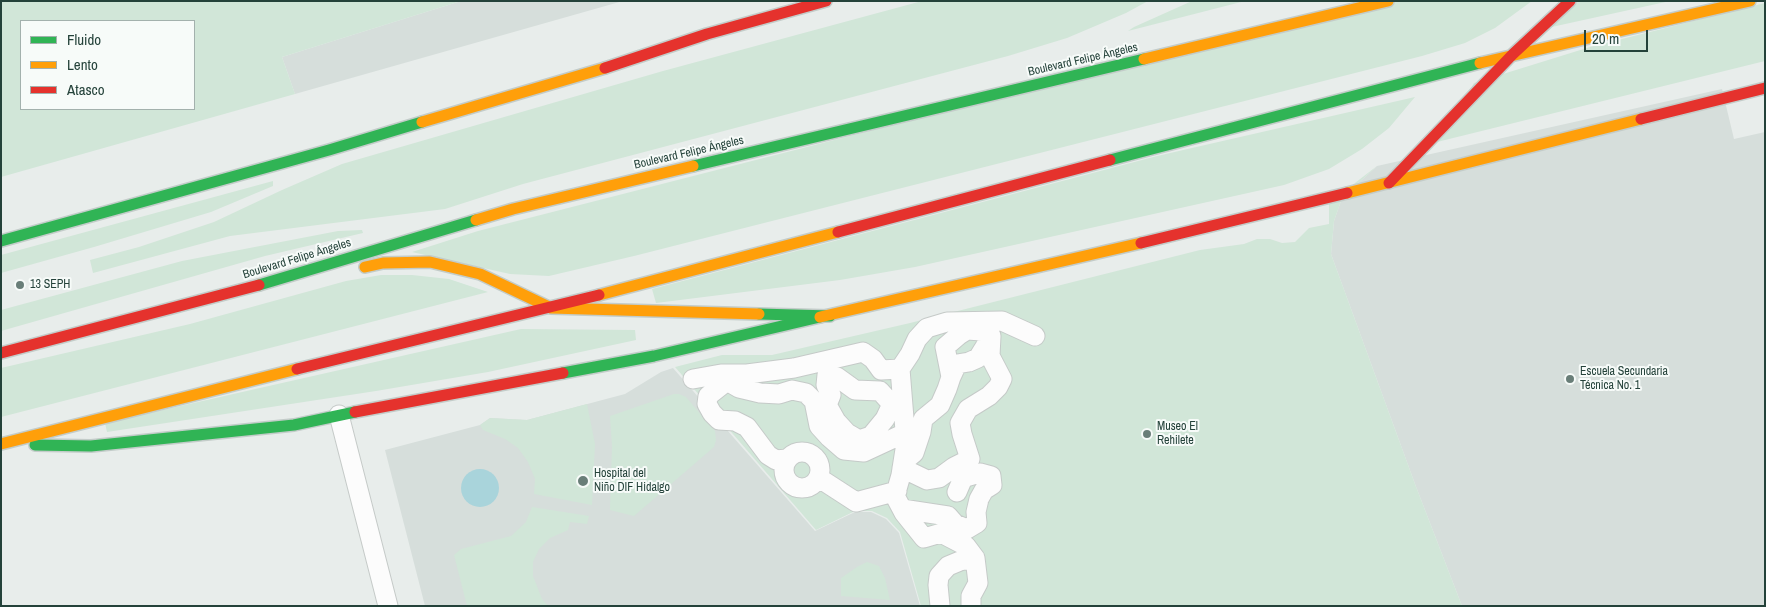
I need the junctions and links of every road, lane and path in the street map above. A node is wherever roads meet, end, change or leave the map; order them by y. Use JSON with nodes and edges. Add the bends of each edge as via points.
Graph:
{"nodes":[{"id":1,"x":826,"y":1,"type":"edge"},
{"id":2,"x":1388,"y":1,"type":"edge"},
{"id":3,"x":1570,"y":1,"type":"edge"},
{"id":4,"x":1750,"y":1,"type":"edge"},
{"id":5,"x":1513,"y":54,"type":"junction"},
{"id":6,"x":1765,"y":88,"type":"edge"},
{"id":7,"x":1389,"y":183,"type":"junction"},
{"id":8,"x":1,"y":241,"type":"edge"},
{"id":9,"x":355,"y":270,"type":"dead end"},
{"id":10,"x":336,"y":274,"type":"dead end"},
{"id":11,"x":232,"y":293,"type":"junction"},
{"id":12,"x":550,"y":308,"type":"junction"},
{"id":13,"x":830,"y":316,"type":"junction"},
{"id":14,"x":991,"y":336,"type":"junction"},
{"id":15,"x":1035,"y":336,"type":"dead end"},
{"id":16,"x":1,"y":353,"type":"edge"},
{"id":17,"x":900,"y":369,"type":"junction"},
{"id":18,"x":950,"y":377,"type":"junction"},
{"id":19,"x":694,"y":379,"type":"dead end"},
{"id":20,"x":339,"y":415,"type":"junction"},
{"id":21,"x":905,"y":433,"type":"junction"},
{"id":22,"x":1,"y":444,"type":"edge"},
{"id":23,"x":787,"y":459,"type":"junction"},
{"id":24,"x":903,"y":465,"type":"junction"},
{"id":25,"x":819,"y":478,"type":"junction"},
{"id":26,"x":897,"y":491,"type":"junction"},
{"id":27,"x":957,"y":492,"type":"dead end"},
{"id":28,"x":902,"y":509,"type":"junction"},
{"id":29,"x":976,"y":558,"type":"junction"},
{"id":30,"x":388,"y":606,"type":"edge"},
{"id":31,"x":940,"y":606,"type":"edge"},
{"id":32,"x":971,"y":606,"type":"edge"}],
"edges":[{"from":1,"to":8,"type":"main road","via":[[707,34],[610,67],[329,150]]},
{"from":2,"to":11,"type":"main road","name":"Boulevard Felipe Ángeles","via":[[513,209]]},
{"from":3,"to":5,"type":"main road"},
{"from":4,"to":5,"type":"main road"},
{"from":5,"to":7,"type":"main road"},
{"from":5,"to":12,"type":"main road"},
{"from":6,"to":7,"type":"main road"},
{"from":7,"to":13,"type":"main road"},
{"from":9,"to":12,"type":"main road","via":[[383,263],[430,262],[480,274]]},
{"from":10,"to":11,"type":"main road","via":[[269,292]]},
{"from":11,"to":16,"type":"main road","name":"Boulevard Felipe Ángeles"},
{"from":12,"to":13,"type":"main road"},
{"from":12,"to":22,"type":"main road"},
{"from":13,"to":20,"type":"main road","via":[[654,356]]},
{"from":14,"to":18,"type":"street","via":[[978,358],[957,364]]},
{"from":14,"to":18,"type":"street","via":[[982,331],[967,330],[945,348]]},
{"from":14,"to":24,"type":"street","via":[[990,356],[1002,379],[989,396],[968,409],[960,423],[970,459],[939,478],[927,480]]},
{"from":15,"to":17,"type":"street","via":[[1002,321],[947,322],[927,328]]},
{"from":17,"to":19,"type":"street","via":[[881,370],[863,352],[794,368]]},
{"from":17,"to":21,"type":"street","via":[[898,402]]},
{"from":18,"to":24,"type":"street","via":[[940,405],[923,419],[914,453]]},
{"from":20,"to":22,"type":"main road","via":[[294,425],[91,446]]},
{"from":20,"to":30,"type":"street"},
{"from":21,"to":23,"type":"street","via":[[864,452],[844,450],[819,426],[814,401],[806,393],[792,390],[779,394],[760,393],[726,381],[708,396],[707,404],[720,420],[735,421],[747,427],[768,455],[776,460]]},
{"from":21,"to":24,"type":"street"},
{"from":23,"to":25,"type":"street","via":[[802,451],[813,455],[820,466]]},
{"from":23,"to":25,"type":"street","via":[[784,470],[787,481],[792,485],[804,488]]},
{"from":24,"to":26,"type":"street"},
{"from":25,"to":26,"type":"street","via":[[856,502]]},
{"from":26,"to":28,"type":"street","via":[[895,496]]},
{"from":27,"to":28,"type":"street","via":[[963,478],[980,473],[991,476],[992,485],[979,499],[977,523],[967,529],[955,524],[948,516]]},
{"from":28,"to":29,"type":"street","via":[[924,538],[941,533],[966,546]]},
{"from":29,"to":31,"type":"street","via":[[948,566],[939,576]]},
{"from":29,"to":32,"type":"street","via":[[978,583],[971,596]]}]}
